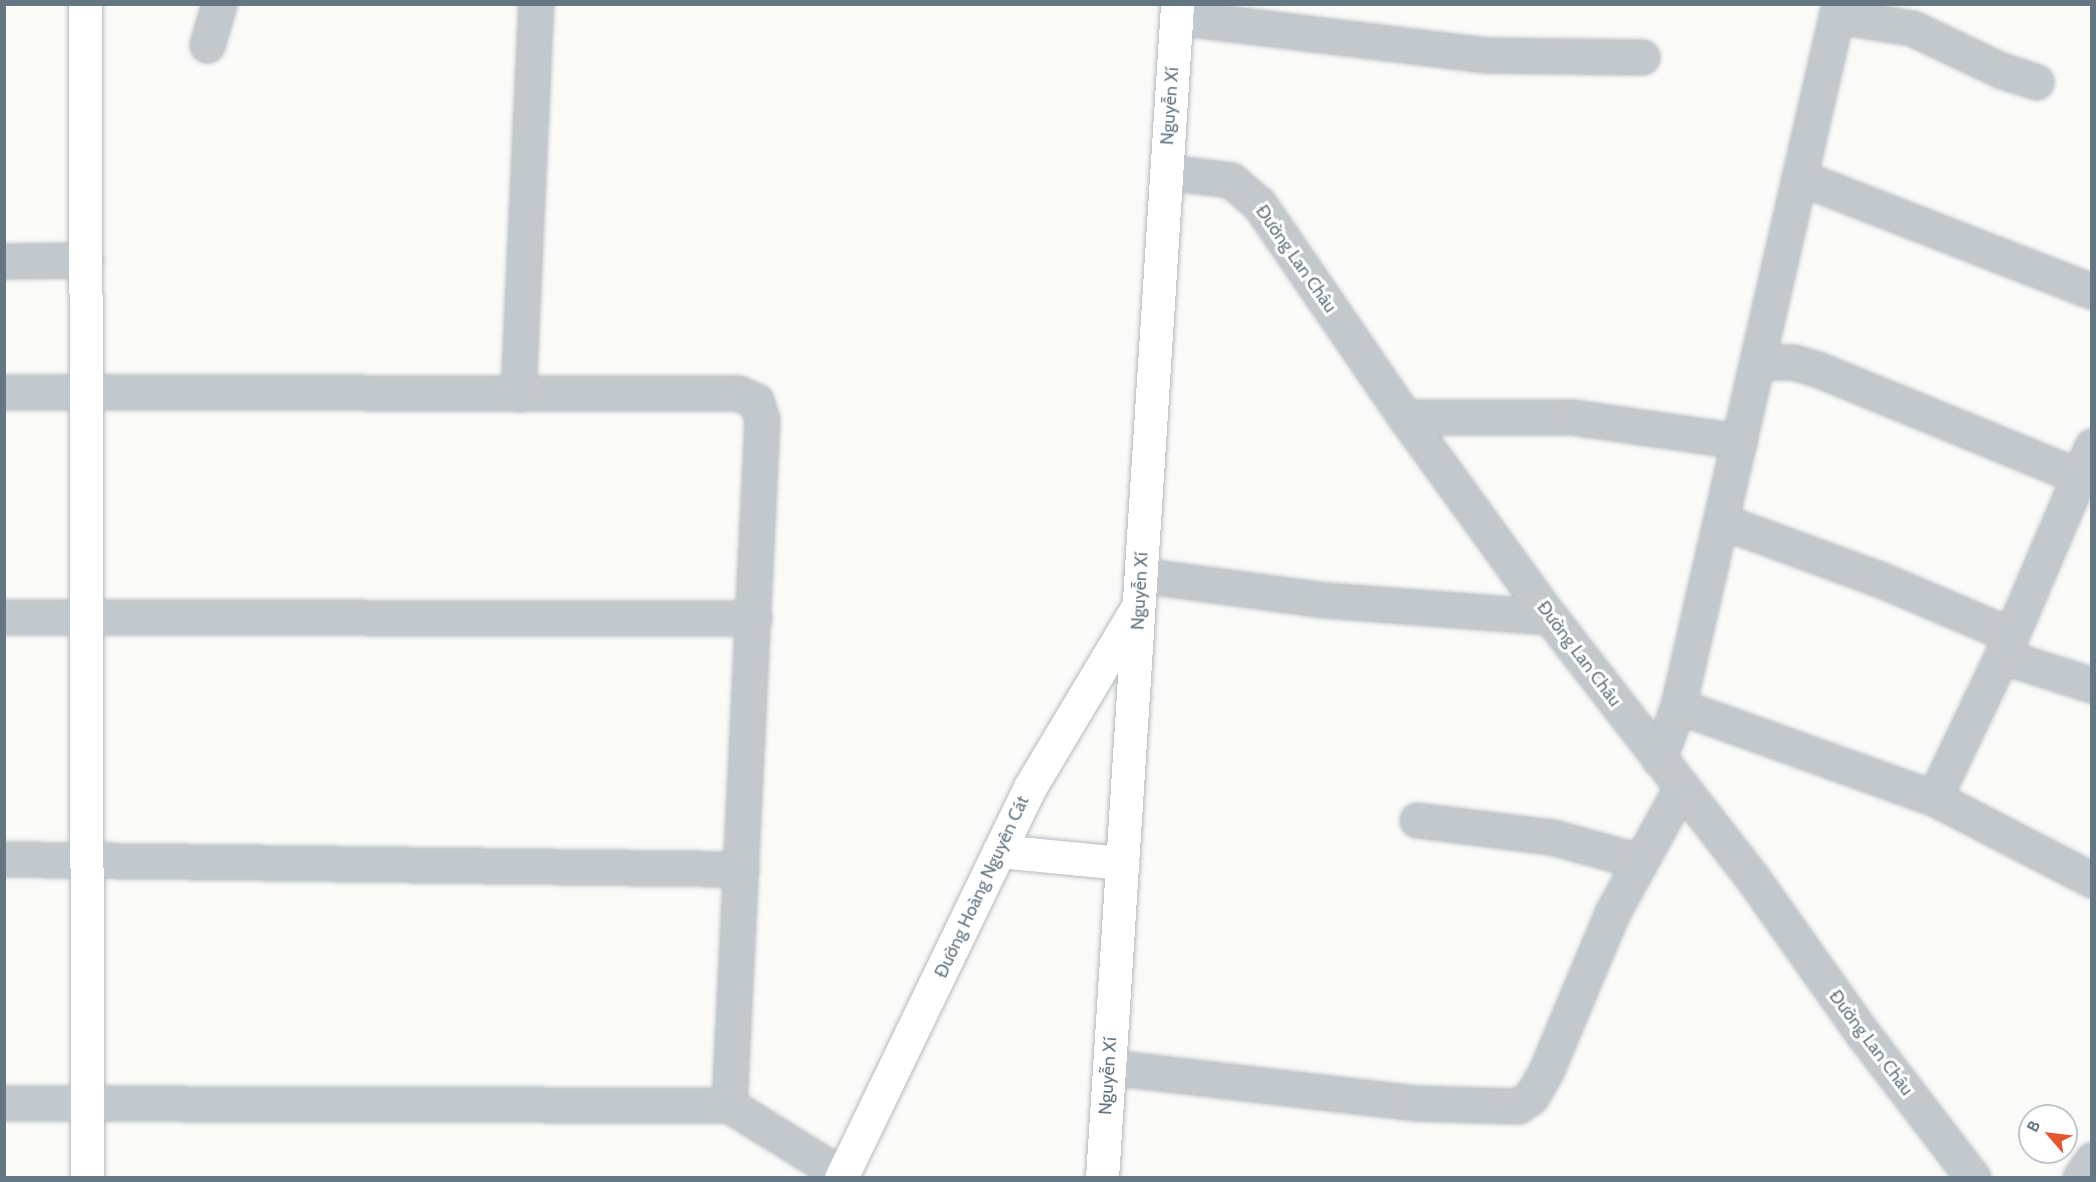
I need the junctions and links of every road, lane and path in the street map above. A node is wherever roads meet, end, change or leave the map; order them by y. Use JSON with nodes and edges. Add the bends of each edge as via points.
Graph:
{"nodes":[{"id":1,"x":85,"y":4,"type":"edge"},
{"id":2,"x":219,"y":4,"type":"edge"},
{"id":3,"x":536,"y":4,"type":"edge"},
{"id":4,"x":1838,"y":10,"type":"edge"},
{"id":5,"x":1176,"y":11,"type":"edge"},
{"id":6,"x":207,"y":45,"type":"dead end"},
{"id":7,"x":1642,"y":57,"type":"dead end"},
{"id":8,"x":2036,"y":82,"type":"dead end"},
{"id":9,"x":1166,"y":172,"type":"junction"},
{"id":10,"x":1799,"y":177,"type":"junction"},
{"id":11,"x":86,"y":260,"type":"junction"},
{"id":12,"x":4,"y":261,"type":"edge"},
{"id":13,"x":2091,"y":291,"type":"edge"},
{"id":14,"x":1759,"y":362,"type":"junction"},
{"id":15,"x":4,"y":392,"type":"edge"},
{"id":16,"x":86,"y":393,"type":"junction"},
{"id":17,"x":518,"y":394,"type":"junction"},
{"id":18,"x":1405,"y":417,"type":"junction"},
{"id":19,"x":1739,"y":441,"type":"junction"},
{"id":20,"x":2091,"y":446,"type":"edge"},
{"id":21,"x":2078,"y":476,"type":"junction"},
{"id":22,"x":1721,"y":521,"type":"junction"},
{"id":23,"x":1140,"y":590,"type":"junction"},
{"id":24,"x":4,"y":617,"type":"edge"},
{"id":25,"x":87,"y":617,"type":"junction"},
{"id":26,"x":1550,"y":617,"type":"junction"},
{"id":27,"x":754,"y":618,"type":"junction"},
{"id":28,"x":2006,"y":646,"type":"junction"},
{"id":29,"x":2091,"y":685,"type":"edge"},
{"id":30,"x":1678,"y":705,"type":"junction"},
{"id":31,"x":1659,"y":759,"type":"junction"},
{"id":32,"x":1681,"y":788,"type":"junction"},
{"id":33,"x":1934,"y":798,"type":"junction"},
{"id":34,"x":1417,"y":820,"type":"dead end"},
{"id":35,"x":999,"y":851,"type":"junction"},
{"id":36,"x":4,"y":859,"type":"edge"},
{"id":37,"x":87,"y":860,"type":"junction"},
{"id":38,"x":1639,"y":861,"type":"junction"},
{"id":39,"x":1122,"y":863,"type":"junction"},
{"id":40,"x":741,"y":869,"type":"junction"},
{"id":41,"x":2091,"y":880,"type":"edge"},
{"id":42,"x":1109,"y":1067,"type":"junction"},
{"id":43,"x":87,"y":1102,"type":"junction"},
{"id":44,"x":4,"y":1103,"type":"edge"},
{"id":45,"x":729,"y":1105,"type":"junction"},
{"id":46,"x":2091,"y":1160,"type":"edge"},
{"id":47,"x":842,"y":1177,"type":"edge"},
{"id":48,"x":87,"y":1178,"type":"edge"},
{"id":49,"x":1102,"y":1178,"type":"edge"},
{"id":50,"x":1973,"y":1178,"type":"edge"},
{"id":51,"x":2080,"y":1178,"type":"edge"}],
"edges":[{"from":1,"to":11,"type":"main road"},
{"from":2,"to":6,"type":"street"},
{"from":3,"to":17,"type":"street"},
{"from":4,"to":8,"type":"street","via":[[1912,28],[2000,70]]},
{"from":4,"to":10,"type":"street"},
{"from":5,"to":7,"type":"street","via":[[1485,55]]},
{"from":5,"to":9,"type":"main road","name":"Nguyễn Xí"},
{"from":9,"to":18,"type":"street","name":"Đường Lan Châu","via":[[1231,180],[1259,204]]},
{"from":9,"to":23,"type":"main road","name":"Nguyễn Xí"},
{"from":10,"to":13,"type":"street"},
{"from":10,"to":14,"type":"street"},
{"from":11,"to":12,"type":"street"},
{"from":11,"to":16,"type":"main road"},
{"from":14,"to":19,"type":"street"},
{"from":14,"to":21,"type":"street","via":[[1793,362],[1817,369]]},
{"from":15,"to":16,"type":"street"},
{"from":16,"to":17,"type":"street"},
{"from":16,"to":25,"type":"main road"},
{"from":17,"to":27,"type":"street","via":[[738,393],[756,401],[762,419]]},
{"from":18,"to":19,"type":"street","via":[[1572,417]]},
{"from":18,"to":26,"type":"street","name":"Đường Lan Châu"},
{"from":19,"to":22,"type":"street"},
{"from":20,"to":21,"type":"street"},
{"from":21,"to":28,"type":"street"},
{"from":22,"to":28,"type":"street","via":[[1879,579]]},
{"from":22,"to":30,"type":"street"},
{"from":23,"to":26,"type":"street"},
{"from":23,"to":35,"type":"main road","name":"Đường Hoàng Nguyên Cát","via":[[1045,758]]},
{"from":23,"to":39,"type":"main road","name":"Nguyễn Xí"},
{"from":24,"to":25,"type":"street"},
{"from":25,"to":27,"type":"street"},
{"from":25,"to":37,"type":"main road"},
{"from":26,"to":31,"type":"street","name":"Đường Lan Châu"},
{"from":27,"to":40,"type":"street"},
{"from":28,"to":29,"type":"street"},
{"from":28,"to":33,"type":"street"},
{"from":30,"to":31,"type":"street"},
{"from":30,"to":33,"type":"street"},
{"from":31,"to":32,"type":"street","name":"Đường Lan Châu"},
{"from":32,"to":38,"type":"street"},
{"from":32,"to":50,"type":"street","name":"Đường Lan Châu","via":[[1751,876],[1863,1034]]},
{"from":33,"to":41,"type":"street"},
{"from":34,"to":38,"type":"street","via":[[1540,835]]},
{"from":35,"to":39,"type":"main road"},
{"from":35,"to":47,"type":"main road","name":"Đường Hoàng Nguyên Cát"},
{"from":36,"to":37,"type":"street"},
{"from":37,"to":40,"type":"street"},
{"from":37,"to":43,"type":"main road"},
{"from":38,"to":42,"type":"street","via":[[1612,913],[1546,1071],[1531,1097],[1518,1106],[1414,1103]]},
{"from":39,"to":42,"type":"main road","name":"Nguyễn Xí"},
{"from":40,"to":45,"type":"street"},
{"from":42,"to":49,"type":"main road","name":"Nguyễn Xí"},
{"from":43,"to":44,"type":"street"},
{"from":43,"to":45,"type":"street"},
{"from":43,"to":48,"type":"main road"},
{"from":45,"to":47,"type":"street"},
{"from":46,"to":51,"type":"street"}]}
